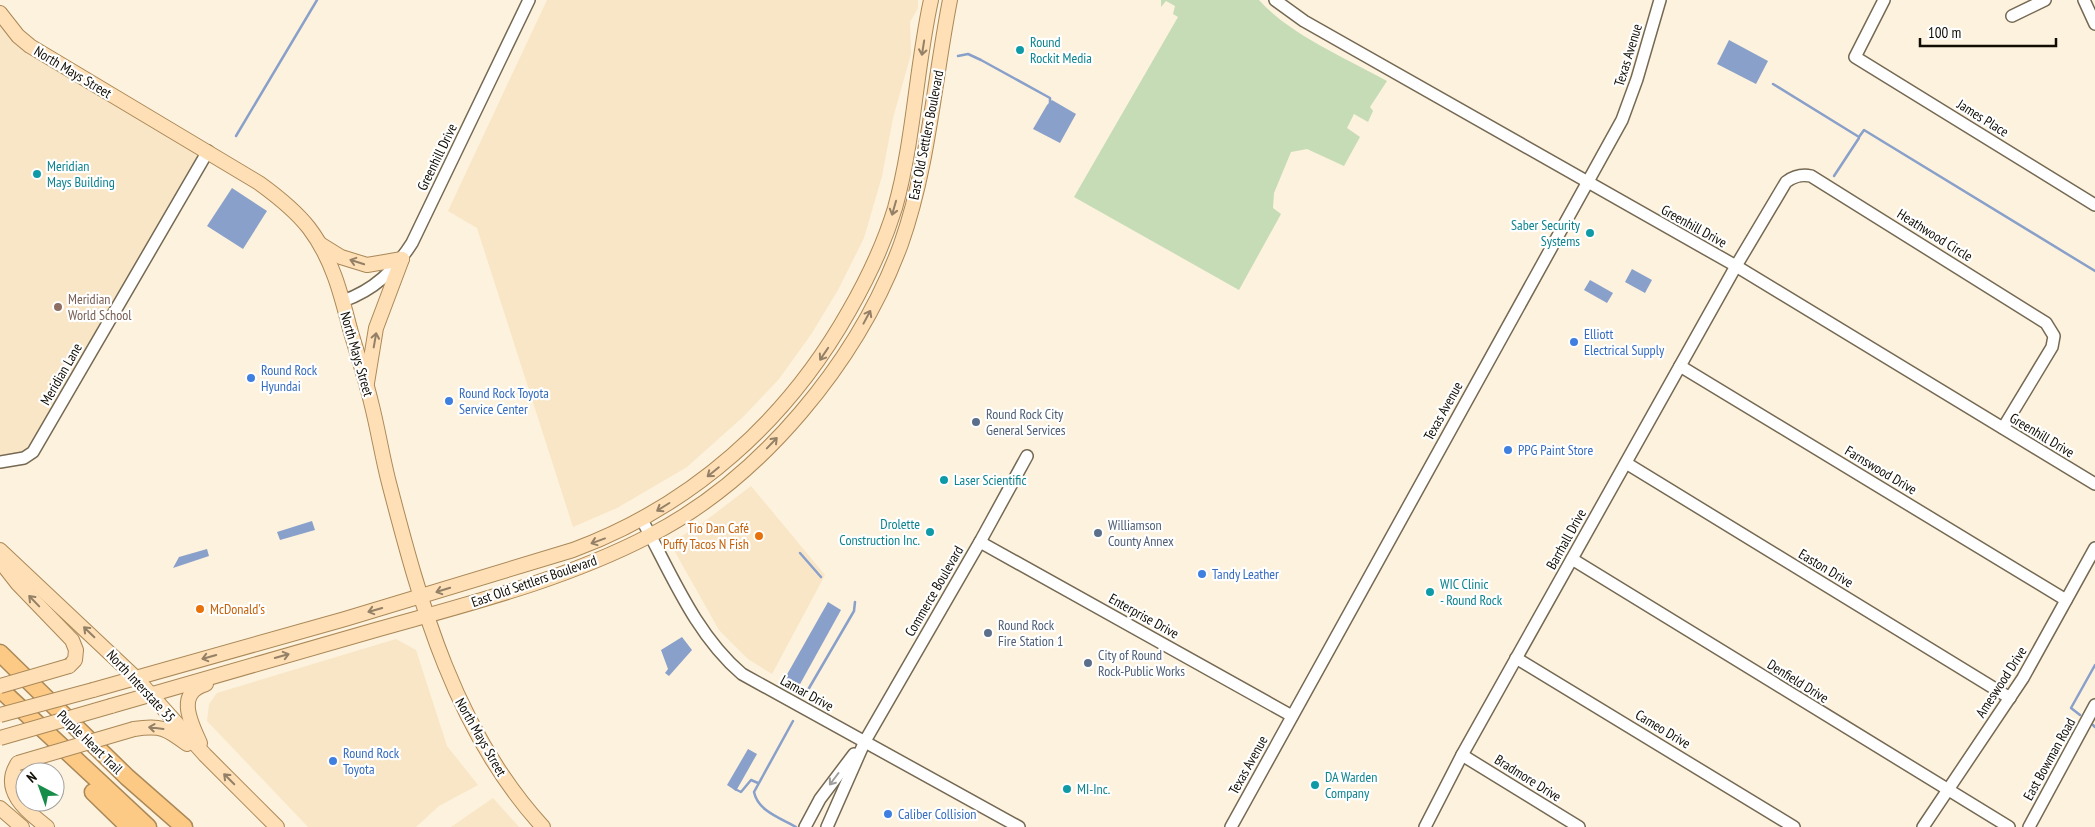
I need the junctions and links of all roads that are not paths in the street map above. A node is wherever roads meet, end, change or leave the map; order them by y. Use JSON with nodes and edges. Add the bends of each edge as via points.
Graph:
{"nodes":[{"id":1,"x":529,"y":0,"type":"edge"},
{"id":2,"x":931,"y":0,"type":"edge"},
{"id":3,"x":950,"y":0,"type":"edge"},
{"id":4,"x":1276,"y":0,"type":"edge"},
{"id":5,"x":1660,"y":0,"type":"edge"},
{"id":6,"x":1884,"y":0,"type":"edge"},
{"id":7,"x":2045,"y":0,"type":"edge"},
{"id":8,"x":2084,"y":0,"type":"edge"},
{"id":9,"x":0,"y":13,"type":"edge"},
{"id":10,"x":2012,"y":16,"type":"dead end"},
{"id":11,"x":2095,"y":24,"type":"edge"},
{"id":12,"x":193,"y":142,"type":"junction"},
{"id":13,"x":208,"y":151,"type":"junction"},
{"id":14,"x":222,"y":161,"type":"junction"},
{"id":15,"x":197,"y":169,"type":"junction"},
{"id":16,"x":1587,"y":182,"type":"junction"},
{"id":17,"x":2095,"y":205,"type":"edge"},
{"id":18,"x":317,"y":242,"type":"junction"},
{"id":19,"x":402,"y":259,"type":"junction"},
{"id":20,"x":1736,"y":266,"type":"junction"},
{"id":21,"x":342,"y":301,"type":"junction"},
{"id":22,"x":1680,"y":366,"type":"junction"},
{"id":23,"x":366,"y":388,"type":"junction"},
{"id":24,"x":2003,"y":428,"type":"junction"},
{"id":25,"x":1027,"y":456,"type":"dead end"},
{"id":26,"x":0,"y":462,"type":"edge"},
{"id":27,"x":1626,"y":463,"type":"junction"},
{"id":28,"x":2095,"y":484,"type":"edge"},
{"id":29,"x":642,"y":520,"type":"junction"},
{"id":30,"x":651,"y":536,"type":"junction"},
{"id":31,"x":980,"y":542,"type":"junction"},
{"id":32,"x":2095,"y":548,"type":"edge"},
{"id":33,"x":0,"y":550,"type":"edge"},
{"id":34,"x":1572,"y":559,"type":"junction"},
{"id":35,"x":0,"y":561,"type":"edge"},
{"id":36,"x":422,"y":596,"type":"junction"},
{"id":37,"x":2066,"y":600,"type":"junction"},
{"id":38,"x":427,"y":615,"type":"junction"},
{"id":39,"x":0,"y":653,"type":"edge"},
{"id":40,"x":1516,"y":658,"type":"junction"},
{"id":41,"x":250,"y":666,"type":"junction"},
{"id":42,"x":136,"y":678,"type":"junction"},
{"id":43,"x":0,"y":687,"type":"edge"},
{"id":44,"x":0,"y":693,"type":"edge"},
{"id":45,"x":151,"y":695,"type":"junction"},
{"id":46,"x":2010,"y":698,"type":"junction"},
{"id":47,"x":2095,"y":705,"type":"edge"},
{"id":48,"x":56,"y":710,"type":"junction"},
{"id":49,"x":0,"y":715,"type":"edge"},
{"id":50,"x":1292,"y":716,"type":"junction"},
{"id":51,"x":0,"y":738,"type":"edge"},
{"id":52,"x":865,"y":741,"type":"junction"},
{"id":53,"x":205,"y":755,"type":"junction"},
{"id":54,"x":1462,"y":755,"type":"junction"},
{"id":55,"x":1947,"y":790,"type":"junction"},
{"id":56,"x":0,"y":808,"type":"edge"},
{"id":57,"x":22,"y":827,"type":"edge"},
{"id":58,"x":47,"y":827,"type":"edge"},
{"id":59,"x":129,"y":827,"type":"edge"},
{"id":60,"x":148,"y":827,"type":"edge"},
{"id":61,"x":184,"y":827,"type":"edge"},
{"id":62,"x":198,"y":827,"type":"edge"},
{"id":63,"x":278,"y":827,"type":"edge"},
{"id":64,"x":543,"y":827,"type":"edge"},
{"id":65,"x":805,"y":827,"type":"edge"},
{"id":66,"x":827,"y":827,"type":"edge"},
{"id":67,"x":1019,"y":827,"type":"edge"},
{"id":68,"x":1231,"y":827,"type":"edge"},
{"id":69,"x":1425,"y":827,"type":"edge"},
{"id":70,"x":1579,"y":827,"type":"edge"},
{"id":71,"x":1794,"y":827,"type":"edge"},
{"id":72,"x":1923,"y":827,"type":"edge"},
{"id":73,"x":2009,"y":827,"type":"edge"},
{"id":74,"x":2029,"y":827,"type":"edge"}],
"edges":[{"from":1,"to":19,"type":"street","name":"Greenhill Drive"},
{"from":2,"to":29,"type":"main road","name":"East Old Settlers Boulevard","one_way":true,"via":[[895,208],[858,296],[817,363],[768,422],[708,477]]},
{"from":30,"to":3,"type":"main road","name":"East Old Settlers Boulevard","one_way":true,"via":[[701,504],[750,466],[822,387],[867,318],[900,245],[922,167]]},
{"from":4,"to":16,"type":"street","name":"Greenhill Drive","via":[[1304,22]]},
{"from":5,"to":16,"type":"street","name":"Texas Avenue","via":[[1622,120]]},
{"from":6,"to":17,"type":"street","name":"James Place","via":[[1854,57]]},
{"from":7,"to":10,"type":"street"},
{"from":8,"to":11,"type":"street"},
{"from":9,"to":12,"type":"main road","name":"North Mays Street","via":[[30,46]]},
{"from":12,"to":13,"type":"main road","name":"North Mays Street"},
{"from":12,"to":15,"type":"street","via":[[198,153]]},
{"from":13,"to":14,"type":"main road","name":"North Mays Street"},
{"from":13,"to":15,"type":"street","name":"Meridian Lane"},
{"from":14,"to":15,"type":"street"},
{"from":14,"to":18,"type":"main road","name":"North Mays Street","via":[[281,199],[309,228]]},
{"from":15,"to":26,"type":"street","name":"Meridian Lane","via":[[33,452],[24,458]]},
{"from":16,"to":20,"type":"street","name":"Greenhill Drive"},
{"from":16,"to":50,"type":"street","name":"Texas Avenue"},
{"from":19,"to":18,"type":"main road","one_way":true,"via":[[367,266],[342,257]]},
{"from":18,"to":21,"type":"main road","name":"North Mays Street","via":[[331,266]]},
{"from":19,"to":21,"type":"street","name":"Greenhill Drive","via":[[376,285]]},
{"from":23,"to":19,"type":"main road","one_way":true,"via":[[376,328]]},
{"from":20,"to":22,"type":"street","name":"Barrhall Drive"},
{"from":20,"to":24,"type":"street","name":"Greenhill Drive"},
{"from":20,"to":24,"type":"street","name":"Heathwood Circle","via":[[1786,182],[1798,175],[1810,176],[2046,323],[2054,336],[2052,347]]},
{"from":21,"to":23,"type":"main road","name":"North Mays Street"},
{"from":22,"to":27,"type":"street","name":"Barrhall Drive"},
{"from":22,"to":37,"type":"street","name":"Farnswood Drive"},
{"from":23,"to":36,"type":"main road","name":"North Mays Street","via":[[388,482]]},
{"from":24,"to":28,"type":"street","name":"Greenhill Drive"},
{"from":25,"to":31,"type":"street","name":"Commerce Boulevard"},
{"from":27,"to":34,"type":"street","name":"Barrhall Drive"},
{"from":27,"to":46,"type":"street","name":"Easton Drive"},
{"from":29,"to":30,"type":"street","name":"Lamar Drive"},
{"from":29,"to":36,"type":"main road","name":"East Old Settlers Boulevard","one_way":true,"via":[[573,550]]},
{"from":30,"to":38,"type":"main road","name":"East Old Settlers Boulevard","via":[[583,566]]},
{"from":30,"to":52,"type":"street","name":"Lamar Drive","via":[[704,632],[730,663],[742,674]]},
{"from":31,"to":50,"type":"street","name":"Enterprise Drive"},
{"from":31,"to":52,"type":"street","name":"Commerce Boulevard"},
{"from":32,"to":37,"type":"street","name":"Ameswood Drive"},
{"from":42,"to":33,"type":"main road","name":"North Interstate 35","one_way":true},
{"from":34,"to":40,"type":"street","name":"Barrhall Drive"},
{"from":34,"to":55,"type":"street","name":"Denfield Drive"},
{"from":43,"to":35,"type":"main road","one_way":true,"bridge":true,"via":[[68,666],[75,660],[76,650],[72,640]]},
{"from":36,"to":38,"type":"main road","name":"North Mays Street"},
{"from":36,"to":42,"type":"main road","name":"East Old Settlers Boulevard","one_way":true},
{"from":37,"to":46,"type":"street","name":"Ameswood Drive"},
{"from":41,"to":38,"type":"main road","name":"East Old Settlers Boulevard","one_way":true},
{"from":38,"to":64,"type":"main road","name":"North Mays Street","via":[[449,678],[477,736],[502,776]]},
{"from":39,"to":48,"type":"highway","name":"Purple Heart Trail"},
{"from":40,"to":54,"type":"street","name":"Barrhall Drive"},
{"from":40,"to":71,"type":"street","name":"Cameo Drive"},
{"from":41,"to":45,"type":"main road","name":"East Old Settlers Boulevard"},
{"from":41,"to":53,"type":"main road","via":[[200,686],[192,693],[188,702],[189,720]]},
{"from":42,"to":45,"type":"main road","name":"North Interstate 35"},
{"from":42,"to":49,"type":"main road","name":"East Old Settlers Boulevard","bridge":true},
{"from":43,"to":60,"type":"highway","name":"Purple Heart Trail"},
{"from":44,"to":59,"type":"highway"},
{"from":45,"to":51,"type":"main road","name":"East Old Settlers Boulevard","bridge":true},
{"from":45,"to":53,"type":"main road","name":"North Interstate 35"},
{"from":46,"to":55,"type":"street","name":"Ameswood Drive"},
{"from":47,"to":74,"type":"street","name":"East Bowman Road"},
{"from":48,"to":61,"type":"highway","name":"Purple Heart Trail"},
{"from":48,"to":62,"type":"highway","via":[[94,732]]},
{"from":50,"to":68,"type":"street","name":"Texas Avenue"},
{"from":52,"to":65,"type":"street","name":"Commerce Boulevard","one_way":true,"via":[[820,798]]},
{"from":52,"to":66,"type":"street","name":"Commerce Boulevard"},
{"from":52,"to":67,"type":"street","name":"Lamar Drive"},
{"from":53,"to":58,"type":"main road","one_way":true,"bridge":true,"via":[[160,727],[149,726],[18,763],[9,771],[8,792]]},
{"from":63,"to":53,"type":"main road","name":"North Interstate 35","one_way":true},
{"from":54,"to":69,"type":"street","name":"Barrhall Drive"},
{"from":54,"to":70,"type":"street","name":"Bradmore Drive"},
{"from":55,"to":72,"type":"street","name":"Ameswood Drive"},
{"from":55,"to":73,"type":"street","name":"Denfield Drive"},
{"from":56,"to":57,"type":"main road"}]}
